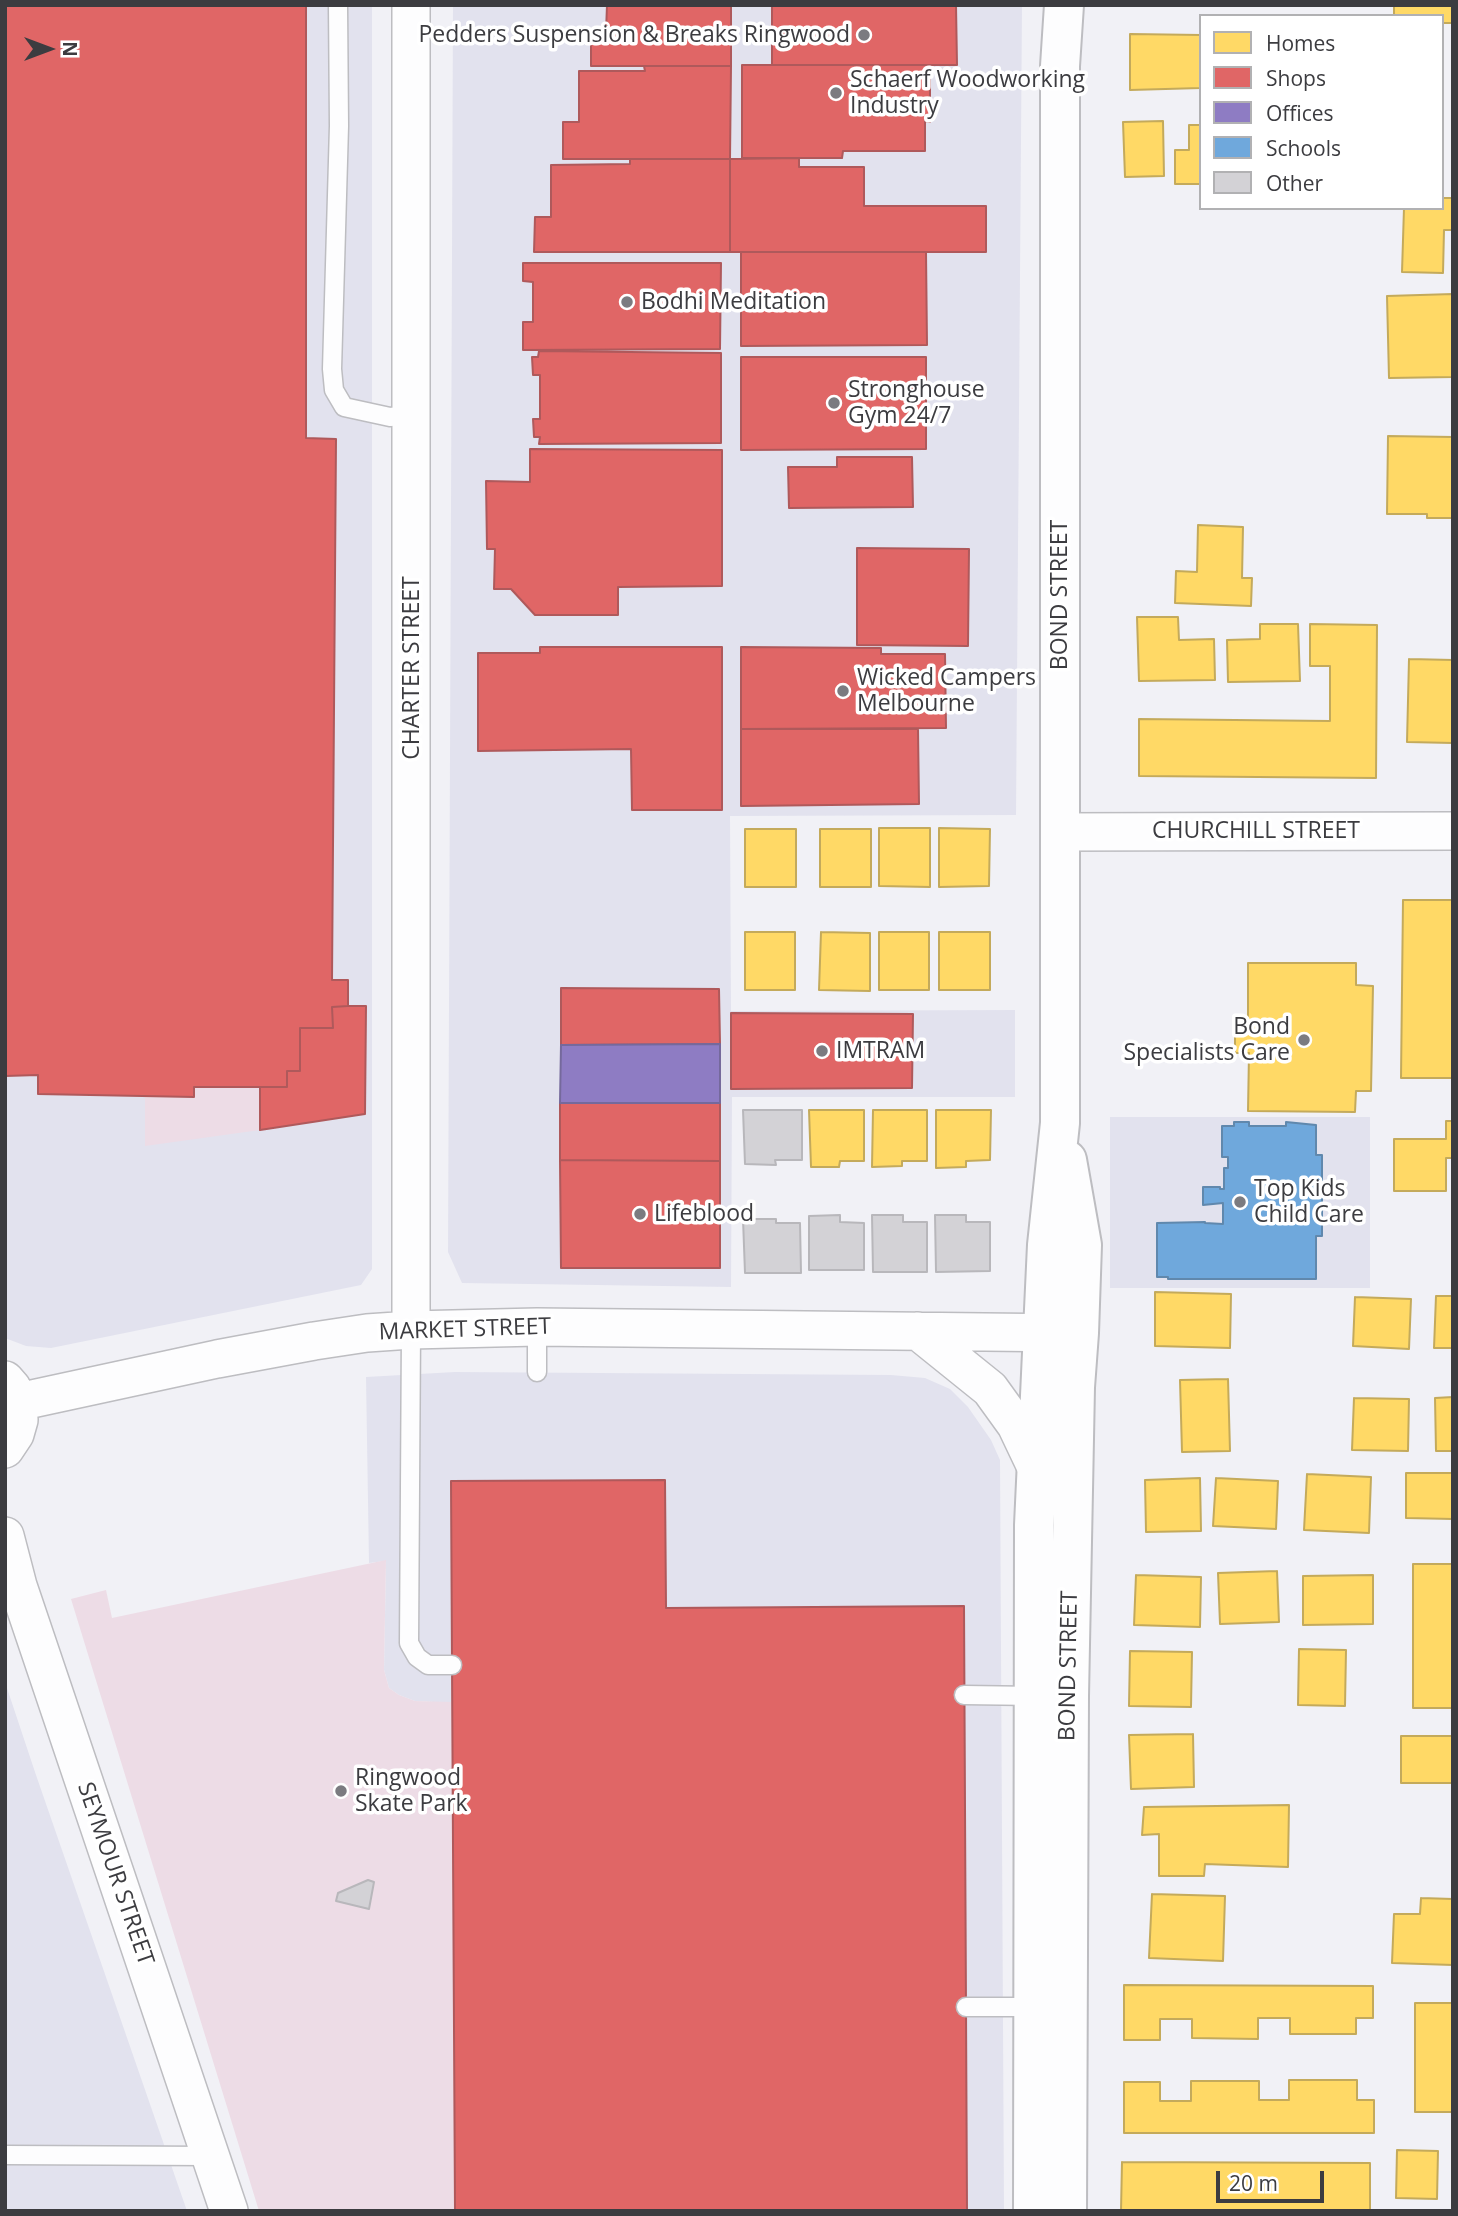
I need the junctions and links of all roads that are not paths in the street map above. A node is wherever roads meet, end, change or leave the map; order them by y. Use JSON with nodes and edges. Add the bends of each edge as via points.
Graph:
{"nodes":[{"id":1,"x":338,"y":5,"type":"edge"},
{"id":2,"x":411,"y":5,"type":"edge"},
{"id":3,"x":1052,"y":5,"type":"edge"},
{"id":4,"x":1064,"y":5,"type":"edge"},
{"id":5,"x":1060,"y":66,"type":"junction"},
{"id":6,"x":412,"y":415,"type":"junction"},
{"id":7,"x":1453,"y":831,"type":"edge"},
{"id":8,"x":1060,"y":832,"type":"junction"},
{"id":9,"x":537,"y":1327,"type":"junction"},
{"id":10,"x":411,"y":1330,"type":"junction"},
{"id":11,"x":918,"y":1331,"type":"junction"},
{"id":12,"x":1061,"y":1333,"type":"junction"},
{"id":13,"x":537,"y":1372,"type":"dead end"},
{"id":14,"x":12,"y":1391,"type":"edge"},
{"id":15,"x":5,"y":1449,"type":"edge"},
{"id":16,"x":1036,"y":1467,"type":"junction"},
{"id":17,"x":5,"y":1536,"type":"edge"},
{"id":18,"x":453,"y":1665,"type":"dead end"},
{"id":19,"x":964,"y":1695,"type":"dead end"},
{"id":20,"x":1051,"y":1696,"type":"junction"},
{"id":21,"x":966,"y":2007,"type":"dead end"},
{"id":22,"x":1050,"y":2007,"type":"junction"},
{"id":23,"x":5,"y":2155,"type":"edge"},
{"id":24,"x":211,"y":2156,"type":"junction"},
{"id":25,"x":229,"y":2211,"type":"edge"},
{"id":26,"x":1033,"y":2211,"type":"edge"},
{"id":27,"x":1067,"y":2211,"type":"edge"}],
"edges":[{"from":1,"to":6,"type":"lane","via":[[334,390],[344,407],[390,417]]},
{"from":2,"to":6,"type":"street","name":"CHARTER STREET"},
{"from":3,"to":5,"type":"street","name":"BOND STREET"},
{"from":4,"to":5,"type":"street","name":"BOND STREET"},
{"from":5,"to":8,"type":"street","name":"BOND STREET"},
{"from":6,"to":10,"type":"street","name":"CHARTER STREET"},
{"from":7,"to":8,"type":"street","name":"CHURCHILL STREET"},
{"from":8,"to":12,"type":"street","name":"BOND STREET","via":[[1060,1123],[1048,1234]]},
{"from":9,"to":10,"type":"street","name":"MARKET STREET"},
{"from":9,"to":11,"type":"street","name":"MARKET STREET"},
{"from":9,"to":13,"type":"lane"},
{"from":10,"to":14,"type":"street","name":"MARKET STREET","via":[[314,1341],[98,1384]]},
{"from":10,"to":18,"type":"lane","via":[[409,1643],[428,1665]]},
{"from":11,"to":12,"type":"street","name":"MARKET STREET"},
{"from":11,"to":16,"type":"street","via":[[989,1389],[1016,1425]]},
{"from":12,"to":16,"type":"street","name":"BOND STREET"},
{"from":12,"to":20,"type":"street","name":"BOND STREET","via":[[1074,1387]]},
{"from":14,"to":15,"type":"street","via":[[19,1420]]},
{"from":16,"to":20,"type":"street","name":"BOND STREET"},
{"from":17,"to":24,"type":"street","name":"SEYMOUR STREET"},
{"from":19,"to":20,"type":"lane"},
{"from":20,"to":22,"type":"street","name":"BOND STREET"},
{"from":21,"to":22,"type":"lane"},
{"from":22,"to":26,"type":"street","name":"BOND STREET"},
{"from":22,"to":27,"type":"street","name":"BOND STREET"},
{"from":23,"to":24,"type":"lane"},
{"from":24,"to":25,"type":"street","name":"SEYMOUR STREET"}]}
